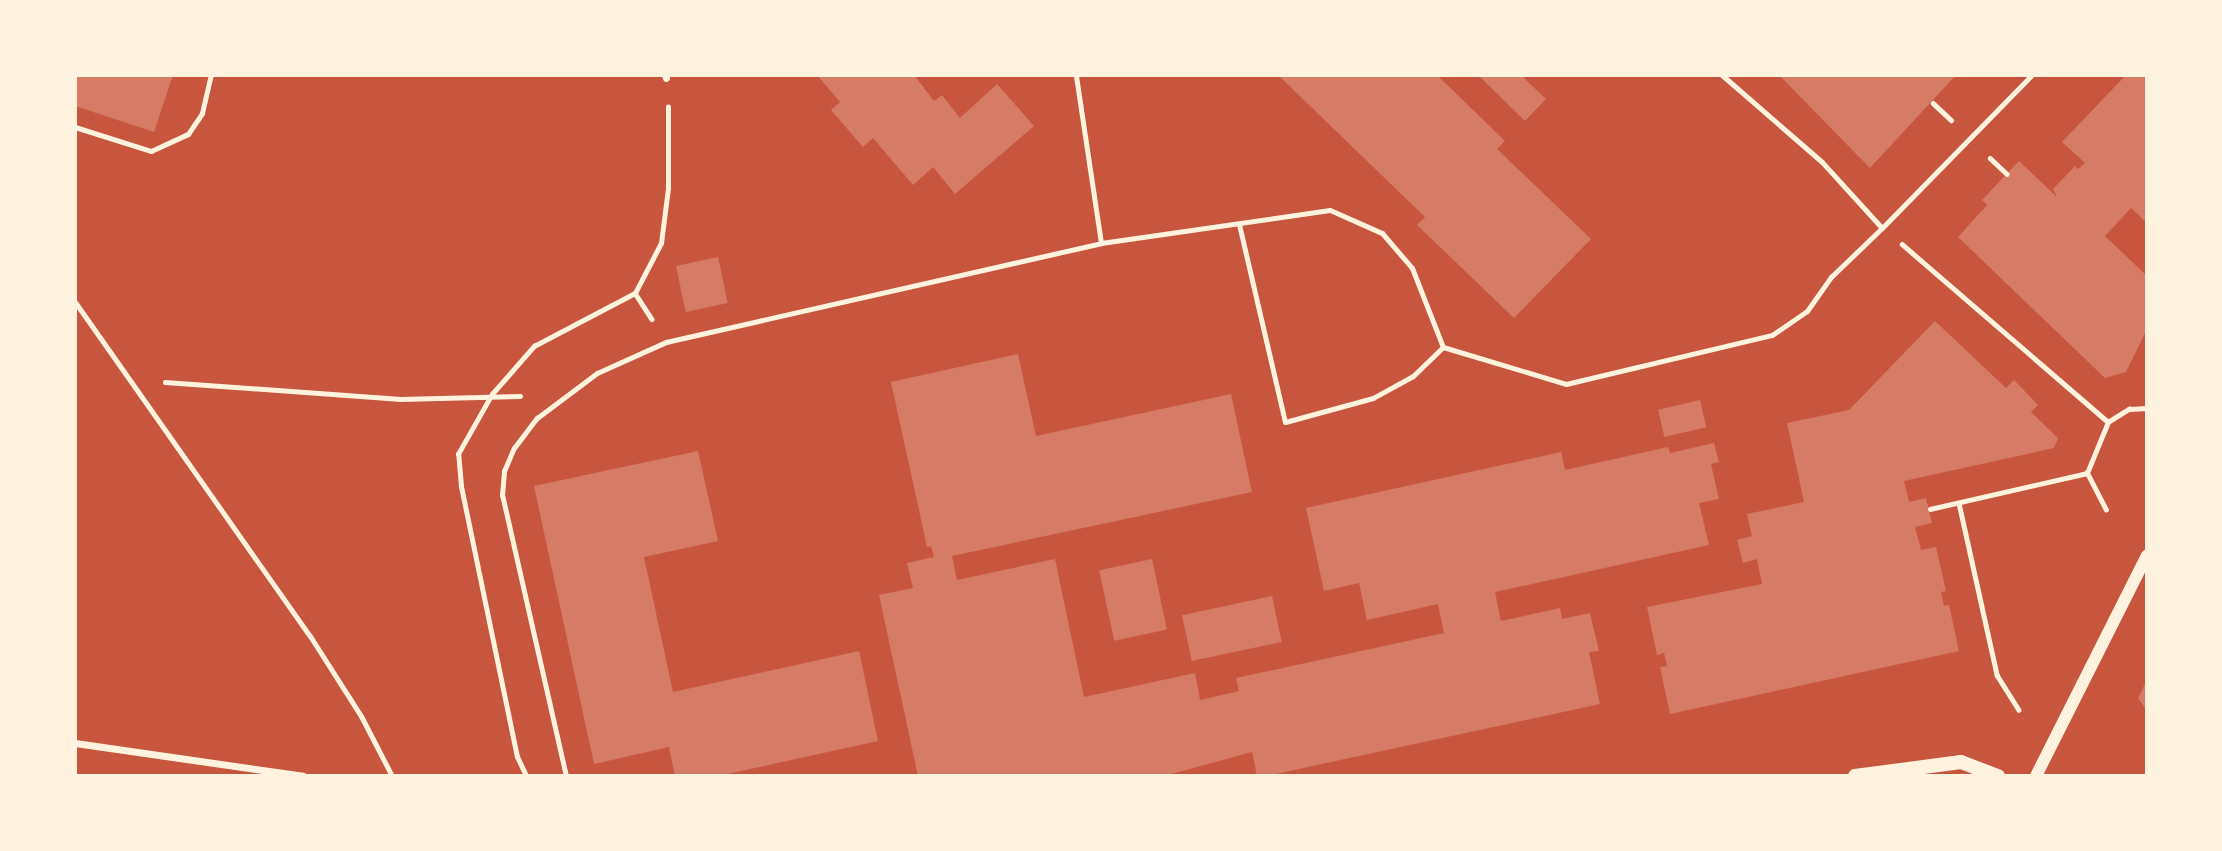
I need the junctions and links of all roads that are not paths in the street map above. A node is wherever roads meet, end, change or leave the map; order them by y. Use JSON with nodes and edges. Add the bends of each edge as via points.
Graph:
{"nodes":[{"id":1,"x":211,"y":75,"type":"edge"},
{"id":2,"x":1076,"y":75,"type":"edge"},
{"id":3,"x":1722,"y":75,"type":"edge"},
{"id":4,"x":2032,"y":75,"type":"edge"},
{"id":5,"x":75,"y":127,"type":"edge"},
{"id":6,"x":1239,"y":224,"type":"junction"},
{"id":7,"x":1882,"y":228,"type":"junction"},
{"id":8,"x":1101,"y":243,"type":"junction"},
{"id":9,"x":75,"y":303,"type":"edge"},
{"id":10,"x":1443,"y":347,"type":"junction"},
{"id":11,"x":2147,"y":555,"type":"edge"},
{"id":12,"x":75,"y":743,"type":"edge"},
{"id":13,"x":303,"y":776,"type":"edge"},
{"id":14,"x":392,"y":776,"type":"edge"},
{"id":15,"x":566,"y":776,"type":"edge"},
{"id":16,"x":1855,"y":776,"type":"edge"},
{"id":17,"x":1998,"y":776,"type":"edge"},
{"id":18,"x":2036,"y":776,"type":"edge"}],
"edges":[{"from":1,"to":5,"type":"lane","via":[[202,113],[188,134],[151,151]]},
{"from":2,"to":8,"type":"lane"},
{"from":3,"to":7,"type":"lane","via":[[1822,162]]},
{"from":4,"to":7,"type":"lane"},
{"from":6,"to":8,"type":"lane"},
{"from":6,"to":10,"type":"lane","via":[[1330,210],[1382,233],[1412,268]]},
{"from":6,"to":10,"type":"lane","via":[[1285,422],[1373,398],[1413,376]]},
{"from":7,"to":10,"type":"lane","via":[[1831,277],[1807,312],[1772,334],[1566,384]]},
{"from":8,"to":15,"type":"lane","via":[[666,342],[597,373],[537,418],[514,449],[504,471],[502,495]]},
{"from":9,"to":14,"type":"lane","via":[[310,636],[361,716]]},
{"from":11,"to":18,"type":"street"},
{"from":12,"to":13,"type":"street"},
{"from":16,"to":17,"type":"main road","via":[[1961,762]]}]}
